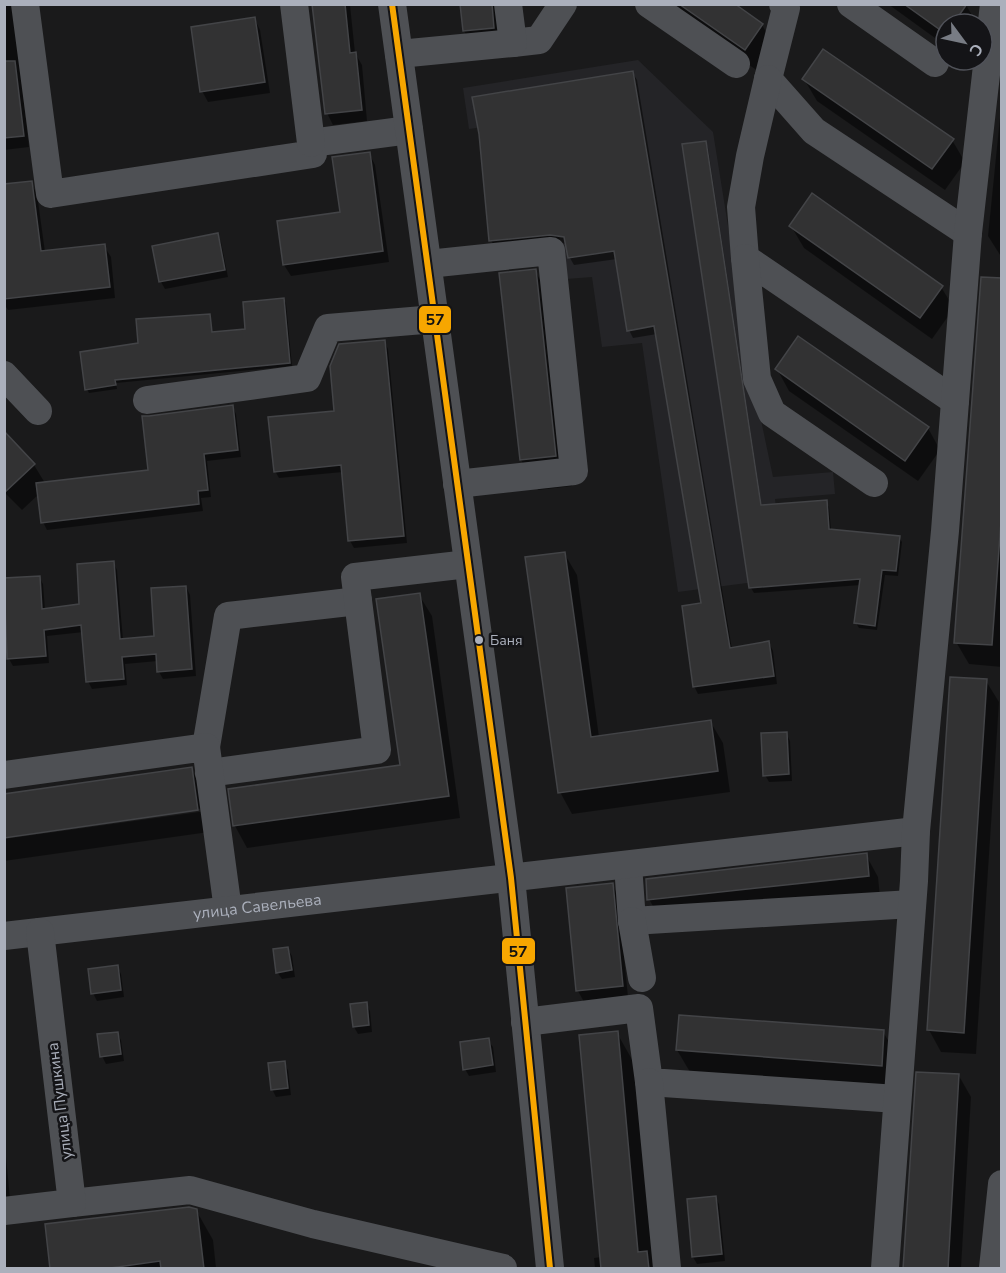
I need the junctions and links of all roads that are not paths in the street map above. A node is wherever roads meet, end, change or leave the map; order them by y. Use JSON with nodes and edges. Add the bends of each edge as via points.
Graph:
{"nodes":[{"id":1,"x":25,"y":4,"type":"edge"},
{"id":2,"x":294,"y":4,"type":"edge"},
{"id":3,"x":392,"y":4,"type":"edge"},
{"id":4,"x":508,"y":4,"type":"edge"},
{"id":5,"x":564,"y":4,"type":"edge"},
{"id":6,"x":649,"y":4,"type":"edge"},
{"id":7,"x":851,"y":4,"type":"edge"},
{"id":8,"x":786,"y":6,"type":"edge"},
{"id":9,"x":997,"y":9,"type":"edge"},
{"id":10,"x":513,"y":43,"type":"junction"},
{"id":11,"x":399,"y":54,"type":"junction"},
{"id":12,"x":934,"y":62,"type":"edge"},
{"id":13,"x":736,"y":64,"type":"dead end"},
{"id":14,"x":768,"y":79,"type":"junction"},
{"id":15,"x":410,"y":130,"type":"junction"},
{"id":16,"x":311,"y":143,"type":"junction"},
{"id":17,"x":952,"y":223,"type":"junction"},
{"id":18,"x":745,"y":258,"type":"junction"},
{"id":19,"x":428,"y":264,"type":"junction"},
{"id":20,"x":435,"y":319,"type":"junction"},
{"id":21,"x":4,"y":375,"type":"edge"},
{"id":22,"x":147,"y":400,"type":"dead end"},
{"id":23,"x":955,"y":401,"type":"junction"},
{"id":24,"x":38,"y":411,"type":"dead end"},
{"id":25,"x":874,"y":483,"type":"dead end"},
{"id":26,"x":457,"y":484,"type":"junction"},
{"id":27,"x":468,"y":564,"type":"junction"},
{"id":28,"x":358,"y":601,"type":"junction"},
{"id":29,"x":208,"y":760,"type":"junction"},
{"id":30,"x":4,"y":775,"type":"edge"},
{"id":31,"x":916,"y":831,"type":"junction"},
{"id":32,"x":628,"y":865,"type":"junction"},
{"id":33,"x":511,"y":878,"type":"junction"},
{"id":34,"x":912,"y":904,"type":"junction"},
{"id":35,"x":228,"y":910,"type":"junction"},
{"id":36,"x":632,"y":921,"type":"junction"},
{"id":37,"x":40,"y":932,"type":"junction"},
{"id":38,"x":4,"y":936,"type":"edge"},
{"id":39,"x":642,"y":978,"type":"dead end"},
{"id":40,"x":525,"y":1022,"type":"junction"},
{"id":41,"x":649,"y":1082,"type":"junction"},
{"id":42,"x":897,"y":1099,"type":"junction"},
{"id":43,"x":1002,"y":1184,"type":"edge"},
{"id":44,"x":72,"y":1203,"type":"junction"},
{"id":45,"x":4,"y":1211,"type":"edge"},
{"id":46,"x":503,"y":1269,"type":"edge"},
{"id":47,"x":550,"y":1269,"type":"edge"},
{"id":48,"x":667,"y":1269,"type":"edge"},
{"id":49,"x":885,"y":1269,"type":"edge"},
{"id":50,"x":993,"y":1269,"type":"edge"}],
"edges":[{"from":1,"to":16,"type":"street","via":[[50,194],[313,154]]},
{"from":2,"to":16,"type":"street"},
{"from":3,"to":11,"type":"street"},
{"from":4,"to":10,"type":"street"},
{"from":5,"to":10,"type":"street","via":[[539,40]]},
{"from":6,"to":13,"type":"street"},
{"from":7,"to":12,"type":"street"},
{"from":8,"to":14,"type":"street"},
{"from":9,"to":17,"type":"street"},
{"from":10,"to":11,"type":"street"},
{"from":11,"to":15,"type":"street"},
{"from":14,"to":17,"type":"street","via":[[814,131]]},
{"from":14,"to":18,"type":"street","via":[[741,207]]},
{"from":15,"to":16,"type":"street"},
{"from":15,"to":19,"type":"street"},
{"from":17,"to":23,"type":"street"},
{"from":18,"to":23,"type":"street"},
{"from":18,"to":25,"type":"street","via":[[757,379],[772,413]]},
{"from":19,"to":20,"type":"street"},
{"from":19,"to":26,"type":"street","via":[[551,251],[574,471]]},
{"from":20,"to":22,"type":"street","via":[[328,328],[308,378]]},
{"from":20,"to":26,"type":"street"},
{"from":21,"to":24,"type":"street"},
{"from":23,"to":31,"type":"street"},
{"from":26,"to":27,"type":"street"},
{"from":27,"to":28,"type":"street","via":[[355,577]]},
{"from":27,"to":33,"type":"street"},
{"from":28,"to":29,"type":"street","via":[[228,616]]},
{"from":28,"to":29,"type":"street","via":[[377,750]]},
{"from":29,"to":30,"type":"street"},
{"from":29,"to":35,"type":"street"},
{"from":31,"to":32,"type":"street","name":"улица Савельева"},
{"from":31,"to":34,"type":"street"},
{"from":32,"to":33,"type":"street","name":"улица Савельева"},
{"from":32,"to":36,"type":"street"},
{"from":33,"to":35,"type":"street","name":"улица Савельева"},
{"from":33,"to":40,"type":"street"},
{"from":34,"to":36,"type":"street"},
{"from":34,"to":42,"type":"street"},
{"from":35,"to":37,"type":"street","name":"улица Савельева"},
{"from":36,"to":39,"type":"street"},
{"from":37,"to":38,"type":"street","name":"улица Савельева"},
{"from":37,"to":44,"type":"street","name":"улица Пушкина"},
{"from":40,"to":41,"type":"street","via":[[639,1008]]},
{"from":40,"to":47,"type":"street"},
{"from":41,"to":42,"type":"street"},
{"from":41,"to":48,"type":"street"},
{"from":42,"to":49,"type":"street"},
{"from":43,"to":50,"type":"street"},
{"from":44,"to":45,"type":"street"},
{"from":44,"to":46,"type":"street","via":[[190,1190]]}]}
